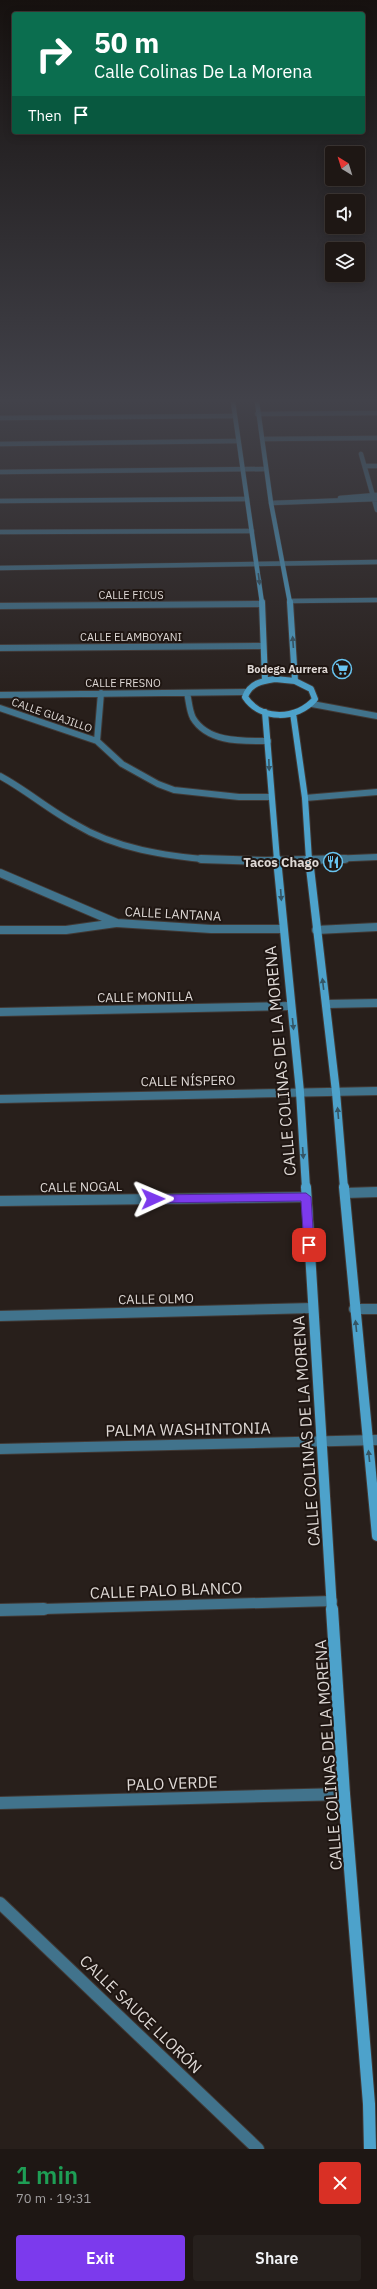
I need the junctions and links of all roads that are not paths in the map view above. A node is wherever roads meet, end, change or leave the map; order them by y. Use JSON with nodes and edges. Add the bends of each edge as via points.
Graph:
{"nodes":[{"id":1,"x":248,"y":502,"type":"edge"},
{"id":2,"x":286,"y":502,"type":"edge"},
{"id":3,"x":271,"y":503,"type":"joint"},
{"id":4,"x":252,"y":531,"type":"junction"},
{"id":5,"x":0,"y":532,"type":"edge"},
{"id":6,"x":377,"y":562,"type":"edge"},
{"id":7,"x":283,"y":564,"type":"junction"},
{"id":8,"x":257,"y":566,"type":"junction"},
{"id":9,"x":0,"y":568,"type":"edge"},
{"id":10,"x":377,"y":600,"type":"edge"},
{"id":11,"x":290,"y":601,"type":"junction"},
{"id":12,"x":262,"y":604,"type":"junction"},
{"id":13,"x":0,"y":606,"type":"edge"},
{"id":14,"x":263,"y":646,"type":"junction"},
{"id":15,"x":0,"y":648,"type":"edge"},
{"id":16,"x":265,"y":681,"type":"junction"},
{"id":17,"x":295,"y":681,"type":"junction"},
{"id":18,"x":246,"y":692,"type":"junction"},
{"id":19,"x":100,"y":693,"type":"junction"},
{"id":20,"x":187,"y":693,"type":"junction"},
{"id":21,"x":0,"y":695,"type":"edge"},
{"id":22,"x":312,"y":704,"type":"junction"},
{"id":23,"x":0,"y":708,"type":"edge"},
{"id":24,"x":265,"y":712,"type":"junction"},
{"id":25,"x":293,"y":713,"type":"junction"},
{"id":26,"x":377,"y":716,"type":"edge"},
{"id":27,"x":98,"y":741,"type":"junction"},
{"id":28,"x":268,"y":741,"type":"junction"},
{"id":29,"x":0,"y":776,"type":"edge"},
{"id":30,"x":377,"y":792,"type":"edge"},
{"id":31,"x":271,"y":797,"type":"junction"},
{"id":32,"x":305,"y":798,"type":"junction"},
{"id":33,"x":377,"y":857,"type":"edge"},
{"id":34,"x":278,"y":860,"type":"junction"},
{"id":35,"x":309,"y":860,"type":"junction"},
{"id":36,"x":0,"y":874,"type":"edge"},
{"id":37,"x":117,"y":923,"type":"junction"},
{"id":38,"x":377,"y":927,"type":"edge"},
{"id":39,"x":283,"y":929,"type":"junction"},
{"id":40,"x":0,"y":930,"type":"edge"},
{"id":41,"x":316,"y":930,"type":"junction"},
{"id":42,"x":377,"y":1003,"type":"edge"},
{"id":43,"x":326,"y":1004,"type":"junction"},
{"id":44,"x":291,"y":1006,"type":"junction"},
{"id":45,"x":0,"y":1012,"type":"edge"},
{"id":46,"x":377,"y":1091,"type":"edge"},
{"id":47,"x":300,"y":1092,"type":"junction"},
{"id":48,"x":336,"y":1092,"type":"junction"},
{"id":49,"x":0,"y":1099,"type":"edge"},
{"id":50,"x":377,"y":1192,"type":"edge"},
{"id":51,"x":345,"y":1193,"type":"junction"},
{"id":52,"x":306,"y":1197,"type":"junction"},
{"id":53,"x":0,"y":1201,"type":"edge"},
{"id":54,"x":313,"y":1308,"type":"junction"},
{"id":55,"x":377,"y":1309,"type":"edge"},
{"id":56,"x":354,"y":1310,"type":"junction"},
{"id":57,"x":0,"y":1316,"type":"edge"},
{"id":58,"x":322,"y":1440,"type":"junction"},
{"id":59,"x":372,"y":1440,"type":"edge"},
{"id":60,"x":0,"y":1449,"type":"edge"},
{"id":61,"x":377,"y":1536,"type":"edge"},
{"id":62,"x":332,"y":1601,"type":"junction"},
{"id":63,"x":0,"y":1610,"type":"edge"},
{"id":64,"x":344,"y":1794,"type":"junction"},
{"id":65,"x":0,"y":1803,"type":"edge"},
{"id":66,"x":0,"y":1903,"type":"edge"},
{"id":67,"x":258,"y":2149,"type":"edge"},
{"id":68,"x":370,"y":2149,"type":"edge"}],
"edges":[{"from":1,"to":4,"type":"street"},
{"from":2,"to":3,"type":"street"},
{"from":3,"to":7,"type":"street"},
{"from":4,"to":5,"type":"street"},
{"from":4,"to":8,"type":"street"},
{"from":6,"to":7,"type":"street"},
{"from":7,"to":8,"type":"street"},
{"from":7,"to":11,"type":"street"},
{"from":8,"to":9,"type":"street"},
{"from":8,"to":12,"type":"street","one_way":true},
{"from":10,"to":11,"type":"street"},
{"from":17,"to":11,"type":"street","one_way":true},
{"from":12,"to":13,"type":"street","name":"CALLE FICUS"},
{"from":12,"to":14,"type":"street"},
{"from":14,"to":15,"type":"street","name":"CALLE ELAMBOYANI"},
{"from":14,"to":16,"type":"street"},
{"from":16,"to":17,"type":"street"},
{"from":16,"to":18,"type":"street","via":[[250,687]]},
{"from":17,"to":22,"type":"street","via":[[310,689],[315,699]]},
{"from":18,"to":20,"type":"street","name":"CALLE FRESNO"},
{"from":18,"to":24,"type":"street","via":[[245,697],[251,706]]},
{"from":19,"to":20,"type":"street","name":"CALLE FRESNO"},
{"from":19,"to":21,"type":"street","name":"CALLE FRESNO"},
{"from":19,"to":27,"type":"street","name":"CALLE GUAJILLO"},
{"from":20,"to":28,"type":"street","via":[[194,718],[210,733],[234,740]]},
{"from":22,"to":25,"type":"street"},
{"from":22,"to":26,"type":"street"},
{"from":23,"to":27,"type":"street","name":"CALLE GUAJILLO"},
{"from":24,"to":25,"type":"street"},
{"from":24,"to":28,"type":"street","name":"CALLE COLINAS DE LA MORENA"},
{"from":25,"to":32,"type":"street"},
{"from":27,"to":31,"type":"street","name":"CALLE GUAJILLO","via":[[122,764],[174,790],[239,797]]},
{"from":28,"to":31,"type":"street","name":"CALLE COLINAS DE LA MORENA","one_way":true},
{"from":29,"to":34,"type":"street","via":[[58,816],[118,843],[165,855],[202,860]]},
{"from":30,"to":32,"type":"street"},
{"from":31,"to":34,"type":"street","name":"CALLE COLINAS DE LA MORENA"},
{"from":32,"to":35,"type":"street"},
{"from":33,"to":35,"type":"street"},
{"from":34,"to":35,"type":"street"},
{"from":34,"to":39,"type":"street","name":"CALLE COLINAS DE LA MORENA","one_way":true},
{"from":35,"to":41,"type":"street"},
{"from":36,"to":37,"type":"street","name":"CALLE LANTANA"},
{"from":37,"to":39,"type":"street","name":"CALLE LANTANA","via":[[212,929]]},
{"from":37,"to":40,"type":"street","via":[[66,930]]},
{"from":38,"to":41,"type":"street"},
{"from":39,"to":44,"type":"street","name":"CALLE COLINAS DE LA MORENA"},
{"from":43,"to":41,"type":"street","one_way":true},
{"from":42,"to":43,"type":"street"},
{"from":43,"to":48,"type":"street"},
{"from":44,"to":45,"type":"street","name":"CALLE MONILLA"},
{"from":44,"to":47,"type":"street","name":"CALLE COLINAS DE LA MORENA","one_way":true},
{"from":46,"to":48,"type":"street","name":"CALLE NÍSPERO"},
{"from":47,"to":48,"type":"street","name":"CALLE NÍSPERO"},
{"from":47,"to":49,"type":"street","name":"CALLE NÍSPERO"},
{"from":47,"to":52,"type":"street","name":"CALLE COLINAS DE LA MORENA","one_way":true},
{"from":51,"to":48,"type":"street","one_way":true},
{"from":50,"to":51,"type":"street"},
{"from":51,"to":56,"type":"street"},
{"from":52,"to":53,"type":"street","name":"CALLE NOGAL"},
{"from":52,"to":54,"type":"street","name":"CALLE COLINAS DE LA MORENA"},
{"from":54,"to":57,"type":"street","name":"CALLE OLMO"},
{"from":54,"to":58,"type":"street","name":"CALLE COLINAS DE LA MORENA"},
{"from":55,"to":56,"type":"street"},
{"from":59,"to":56,"type":"street","one_way":true},
{"from":58,"to":59,"type":"street","name":"PALMA WASHINTONIA"},
{"from":58,"to":60,"type":"street","name":"PALMA WASHINTONIA"},
{"from":58,"to":62,"type":"street","name":"CALLE COLINAS DE LA MORENA"},
{"from":61,"to":59,"type":"street","one_way":true},
{"from":62,"to":63,"type":"street","name":"CALLE PALO BLANCO"},
{"from":62,"to":64,"type":"street","name":"CALLE COLINAS DE LA MORENA"},
{"from":64,"to":65,"type":"street","name":"PALO VERDE"},
{"from":64,"to":68,"type":"street","name":"CALLE COLINAS DE LA MORENA","via":[[369,2104]]},
{"from":66,"to":67,"type":"street","name":"CALLE SAUCE LLORÓN"}]}
